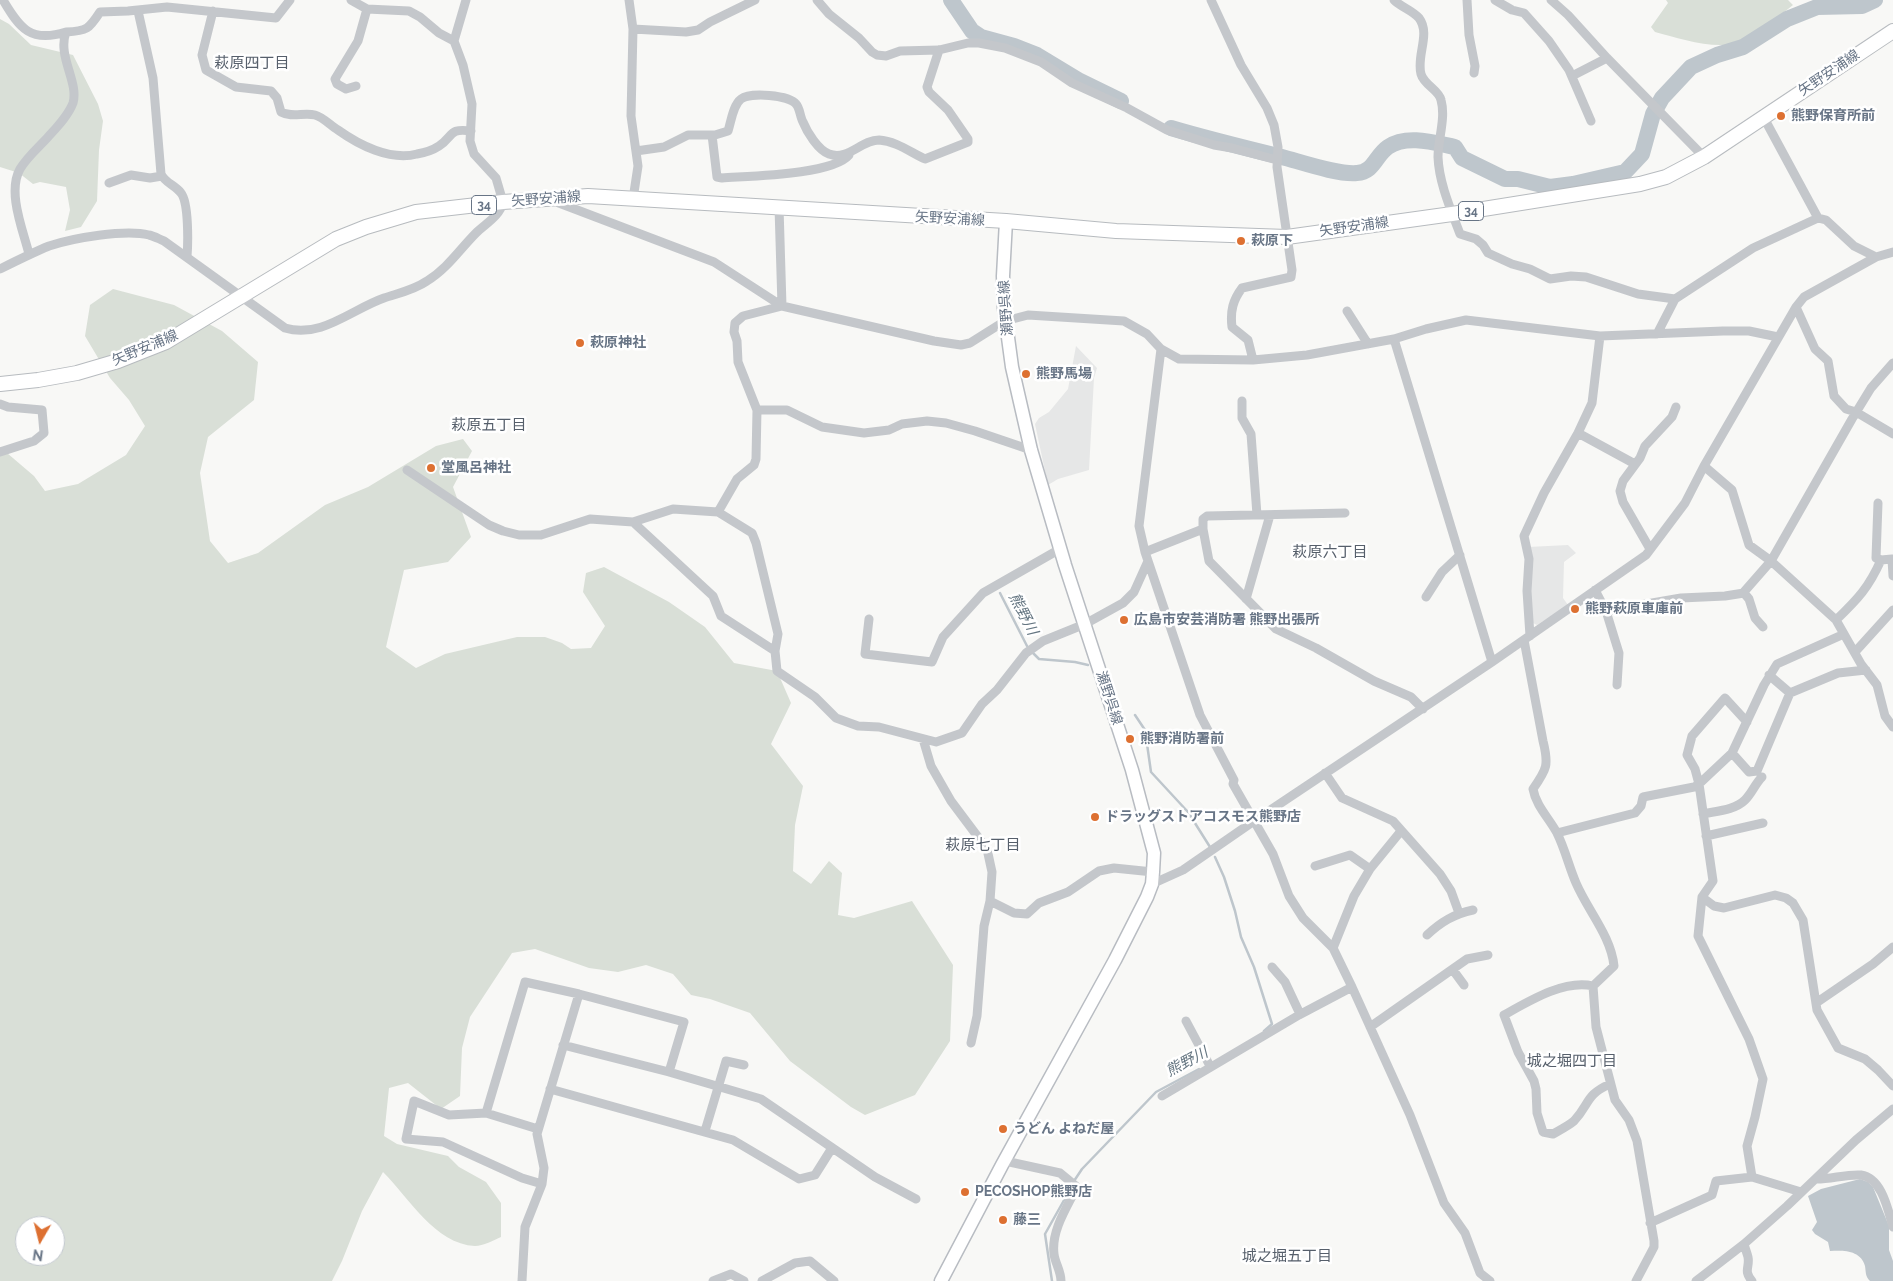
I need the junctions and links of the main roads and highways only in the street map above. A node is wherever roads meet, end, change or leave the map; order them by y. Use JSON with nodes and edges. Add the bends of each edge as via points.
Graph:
{"nodes":[{"id":1,"x":1893,"y":31,"type":"edge"},
{"id":2,"x":1006,"y":221,"type":"junction"},
{"id":3,"x":0,"y":384,"type":"edge"},
{"id":4,"x":941,"y":1281,"type":"edge"}],
"edges":[{"from":1,"to":2,"type":"main road","name":"矢野安浦線","number":"34","via":[[1704,157],[1666,177],[1640,184],[1287,237],[1116,231]]},
{"from":2,"to":3,"type":"main road","name":"矢野安浦線","number":"34","via":[[588,196],[416,212],[336,239],[166,342],[77,373]]},
{"from":2,"to":4,"type":"main road","name":"瀬野呉線","via":[[1003,276],[1012,367],[1031,450],[1060,549],[1132,770],[1154,853],[1153,878],[1115,960]]}]}
